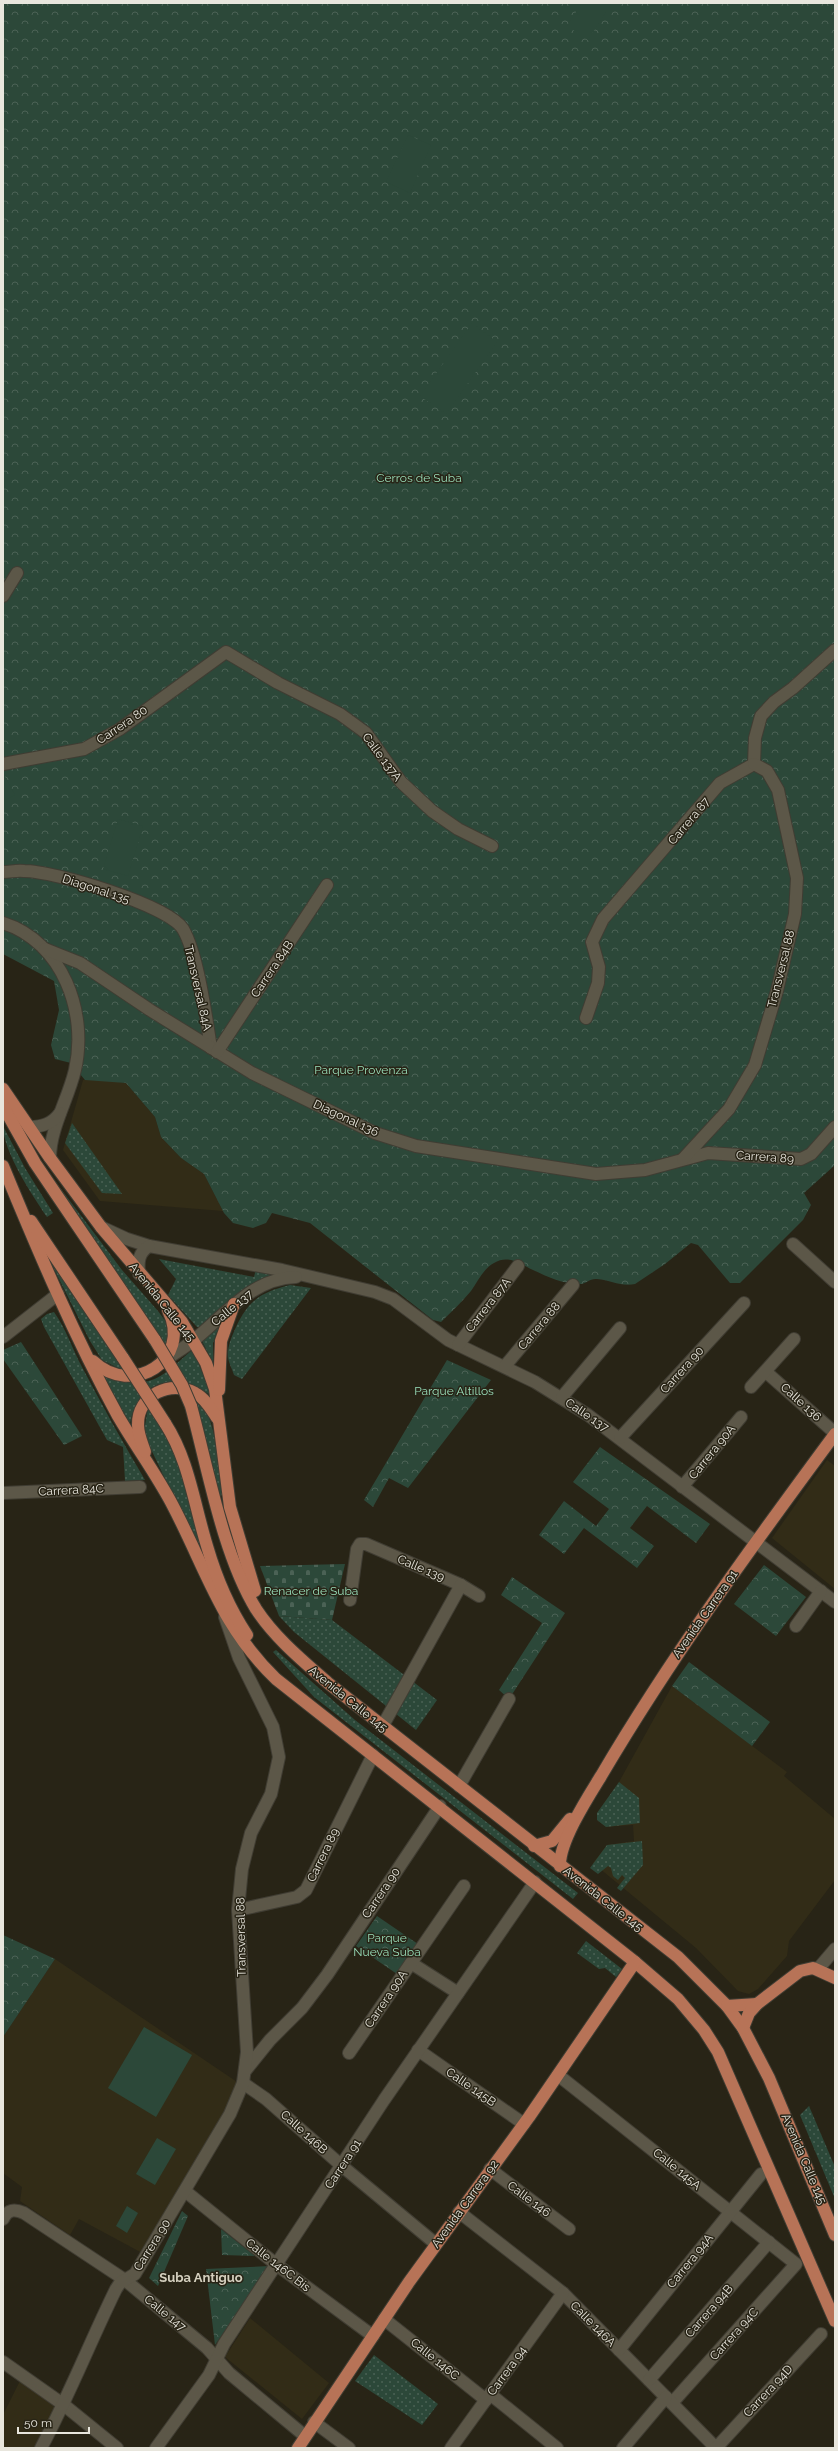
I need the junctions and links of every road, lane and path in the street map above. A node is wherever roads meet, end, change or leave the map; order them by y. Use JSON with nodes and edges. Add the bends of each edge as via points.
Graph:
{"nodes":[{"id":1,"x":17,"y":572,"type":"dead end"},
{"id":2,"x":3,"y":596,"type":"edge"},
{"id":3,"x":835,"y":650,"type":"edge"},
{"id":4,"x":226,"y":652,"type":"joint"},
{"id":5,"x":3,"y":764,"type":"edge"},
{"id":6,"x":754,"y":764,"type":"junction"},
{"id":7,"x":492,"y":846,"type":"dead end"},
{"id":8,"x":3,"y":872,"type":"edge"},
{"id":9,"x":327,"y":885,"type":"dead end"},
{"id":10,"x":3,"y":923,"type":"edge"},
{"id":11,"x":182,"y":928,"type":"joint"},
{"id":12,"x":45,"y":949,"type":"junction"},
{"id":13,"x":586,"y":1018,"type":"dead end"},
{"id":14,"x":214,"y":1050,"type":"junction"},
{"id":15,"x":3,"y":1089,"type":"edge"},
{"id":16,"x":3,"y":1106,"type":"edge"},
{"id":17,"x":61,"y":1112,"type":"junction"},
{"id":18,"x":29,"y":1127,"type":"junction"},
{"id":19,"x":835,"y":1127,"type":"edge"},
{"id":20,"x":50,"y":1158,"type":"junction"},
{"id":21,"x":682,"y":1159,"type":"junction"},
{"id":22,"x":3,"y":1166,"type":"edge"},
{"id":23,"x":15,"y":1194,"type":"junction"},
{"id":24,"x":101,"y":1227,"type":"junction"},
{"id":25,"x":793,"y":1244,"type":"dead end"},
{"id":26,"x":149,"y":1246,"type":"junction"},
{"id":27,"x":518,"y":1266,"type":"dead end"},
{"id":28,"x":139,"y":1274,"type":"junction"},
{"id":29,"x":312,"y":1277,"type":"junction"},
{"id":30,"x":835,"y":1282,"type":"edge"},
{"id":31,"x":573,"y":1285,"type":"dead end"},
{"id":32,"x":153,"y":1290,"type":"junction"},
{"id":33,"x":58,"y":1294,"type":"junction"},
{"id":34,"x":744,"y":1303,"type":"dead end"},
{"id":35,"x":234,"y":1304,"type":"junction"},
{"id":36,"x":620,"y":1328,"type":"dead end"},
{"id":37,"x":3,"y":1337,"type":"edge"},
{"id":38,"x":194,"y":1340,"type":"junction"},
{"id":39,"x":794,"y":1340,"type":"dead end"},
{"id":40,"x":458,"y":1345,"type":"junction"},
{"id":41,"x":86,"y":1352,"type":"junction"},
{"id":42,"x":162,"y":1363,"type":"junction"},
{"id":43,"x":505,"y":1366,"type":"junction"},
{"id":44,"x":766,"y":1372,"type":"junction"},
{"id":45,"x":751,"y":1387,"type":"dead end"},
{"id":46,"x":562,"y":1397,"type":"junction"},
{"id":47,"x":741,"y":1416,"type":"dead end"},
{"id":48,"x":220,"y":1420,"type":"junction"},
{"id":49,"x":835,"y":1433,"type":"edge"},
{"id":50,"x":620,"y":1438,"type":"junction"},
{"id":51,"x":156,"y":1476,"type":"junction"},
{"id":52,"x":140,"y":1487,"type":"dead end"},
{"id":53,"x":682,"y":1487,"type":"junction"},
{"id":54,"x":3,"y":1493,"type":"edge"},
{"id":55,"x":756,"y":1542,"type":"junction"},
{"id":56,"x":461,"y":1585,"type":"junction"},
{"id":57,"x":821,"y":1591,"type":"junction"},
{"id":58,"x":479,"y":1596,"type":"dead end"},
{"id":59,"x":350,"y":1600,"type":"dead end"},
{"id":60,"x":835,"y":1602,"type":"edge"},
{"id":61,"x":225,"y":1616,"type":"junction"},
{"id":62,"x":796,"y":1626,"type":"dead end"},
{"id":63,"x":278,"y":1637,"type":"junction"},
{"id":64,"x":509,"y":1699,"type":"dead end"},
{"id":65,"x":312,"y":1706,"type":"junction"},
{"id":66,"x":382,"y":1727,"type":"junction"},
{"id":67,"x":373,"y":1755,"type":"junction"},
{"id":68,"x":459,"y":1786,"type":"junction"},
{"id":69,"x":585,"y":1801,"type":"junction"},
{"id":70,"x":440,"y":1806,"type":"junction"},
{"id":71,"x":534,"y":1846,"type":"junction"},
{"id":72,"x":560,"y":1866,"type":"junction"},
{"id":73,"x":535,"y":1882,"type":"junction"},
{"id":74,"x":464,"y":1886,"type":"dead end"},
{"id":75,"x":238,"y":1910,"type":"junction"},
{"id":76,"x":835,"y":1949,"type":"edge"},
{"id":77,"x":636,"y":1962,"type":"junction"},
{"id":78,"x":411,"y":1963,"type":"junction"},
{"id":79,"x":818,"y":1969,"type":"junction"},
{"id":80,"x":835,"y":1978,"type":"edge"},
{"id":81,"x":458,"y":1993,"type":"junction"},
{"id":82,"x":757,"y":2004,"type":"junction"},
{"id":83,"x":727,"y":2006,"type":"junction"},
{"id":84,"x":743,"y":2028,"type":"junction"},
{"id":85,"x":418,"y":2050,"type":"junction"},
{"id":86,"x":349,"y":2053,"type":"dead end"},
{"id":87,"x":558,"y":2074,"type":"junction"},
{"id":88,"x":244,"y":2077,"type":"junction"},
{"id":89,"x":524,"y":2124,"type":"junction"},
{"id":90,"x":342,"y":2166,"type":"junction"},
{"id":91,"x":490,"y":2169,"type":"junction"},
{"id":92,"x":761,"y":2174,"type":"dead end"},
{"id":93,"x":185,"y":2191,"type":"junction"},
{"id":94,"x":730,"y":2211,"type":"junction"},
{"id":95,"x":459,"y":2212,"type":"junction"},
{"id":96,"x":7,"y":2215,"type":"edge"},
{"id":97,"x":569,"y":2229,"type":"dead end"},
{"id":98,"x":835,"y":2235,"type":"edge"},
{"id":99,"x":769,"y":2242,"type":"junction"},
{"id":100,"x":436,"y":2244,"type":"junction"},
{"id":101,"x":796,"y":2264,"type":"joint"},
{"id":102,"x":277,"y":2265,"type":"junction"},
{"id":103,"x":125,"y":2280,"type":"junction"},
{"id":104,"x":563,"y":2293,"type":"junction"},
{"id":105,"x":384,"y":2319,"type":"junction"},
{"id":106,"x":835,"y":2321,"type":"edge"},
{"id":107,"x":821,"y":2334,"type":"dead end"},
{"id":108,"x":373,"y":2336,"type":"junction"},
{"id":109,"x":619,"y":2350,"type":"junction"},
{"id":110,"x":217,"y":2359,"type":"junction"},
{"id":111,"x":3,"y":2362,"type":"edge"},
{"id":112,"x":649,"y":2380,"type":"junction"},
{"id":113,"x":488,"y":2397,"type":"junction"},
{"id":114,"x":669,"y":2400,"type":"junction"},
{"id":115,"x":64,"y":2405,"type":"junction"},
{"id":116,"x":314,"y":2422,"type":"junction"},
{"id":117,"x":305,"y":2436,"type":"junction"},
{"id":118,"x":41,"y":2448,"type":"edge"},
{"id":119,"x":117,"y":2448,"type":"edge"},
{"id":120,"x":156,"y":2448,"type":"edge"},
{"id":121,"x":298,"y":2448,"type":"edge"},
{"id":122,"x":350,"y":2448,"type":"edge"},
{"id":123,"x":451,"y":2448,"type":"edge"},
{"id":124,"x":557,"y":2448,"type":"edge"},
{"id":125,"x":623,"y":2448,"type":"edge"},
{"id":126,"x":716,"y":2448,"type":"edge"}],
"edges":[{"from":1,"to":2,"type":"street"},
{"from":3,"to":6,"type":"street","via":[[761,716],[755,738]]},
{"from":4,"to":5,"type":"street","name":"Carrera 80","via":[[120,729],[84,749]]},
{"from":4,"to":7,"type":"street","name":"Calle 137A","via":[[278,683],[340,714],[361,729],[401,782],[432,811],[458,829]]},
{"from":6,"to":13,"type":"street","name":"Carrera 87","via":[[720,783],[603,920],[592,942],[599,967],[598,983]]},
{"from":6,"to":21,"type":"street","name":"Transversal 88","via":[[767,771],[778,790],[797,878],[795,914],[777,991],[755,1065],[729,1109]]},
{"from":8,"to":11,"type":"street","name":"Diagonal 135","via":[[25,871],[70,879],[106,890],[157,911]]},
{"from":9,"to":14,"type":"street","name":"Carrera 84B"},
{"from":10,"to":12,"type":"street","name":"Diagonal 136","via":[[25,932]]},
{"from":11,"to":14,"type":"street","name":"Transversal 84A","via":[[191,950]]},
{"from":12,"to":14,"type":"street","name":"Diagonal 136","via":[[80,963]]},
{"from":12,"to":17,"type":"street","name":"Diagonal 136","via":[[61,972],[72,998],[79,1035],[75,1070]]},
{"from":14,"to":21,"type":"street","name":"Diagonal 136","via":[[252,1073],[375,1133],[416,1146],[596,1174],[645,1170]]},
{"from":15,"to":18,"type":"main road","name":"Avenida Calle 145"},
{"from":16,"to":63,"type":"main road","name":"Avenida Calle 145","bridge":true,"via":[[35,1163],[182,1385],[191,1406],[226,1537],[237,1568],[257,1610]]},
{"from":17,"to":18,"type":"street","via":[[51,1122]]},
{"from":17,"to":20,"type":"street","name":"Diagonal 136"},
{"from":18,"to":20,"type":"main road","name":"Avenida Calle 145"},
{"from":19,"to":21,"type":"street","name":"Carrera 89","via":[[811,1154],[801,1159],[708,1153]]},
{"from":20,"to":24,"type":"main road","name":"Avenida Calle 145"},
{"from":22,"to":23,"type":"main road"},
{"from":23,"to":33,"type":"main road"},
{"from":23,"to":65,"type":"main road","bridge":true,"via":[[165,1423],[182,1455],[207,1547],[233,1611],[262,1656]]},
{"from":24,"to":26,"type":"street","name":"Calle 137"},
{"from":24,"to":28,"type":"main road","name":"Avenida Calle 145"},
{"from":25,"to":30,"type":"street"},
{"from":26,"to":28,"type":"street","via":[[143,1250],[139,1258]]},
{"from":26,"to":29,"type":"street","name":"Calle 137"},
{"from":27,"to":40,"type":"street","name":"Carrera 87A"},
{"from":28,"to":32,"type":"main road","name":"Avenida Calle 145"},
{"from":29,"to":35,"type":"street","name":"Calle 137","via":[[278,1279],[248,1293]]},
{"from":29,"to":40,"type":"street","name":"Calle 137","via":[[389,1297],[402,1304],[440,1335]]},
{"from":31,"to":43,"type":"street","name":"Carrera 88"},
{"from":32,"to":38,"type":"main road","name":"Avenida Calle 145"},
{"from":32,"to":42,"type":"main road","via":[[166,1306],[174,1330],[172,1343]]},
{"from":33,"to":37,"type":"street"},
{"from":33,"to":41,"type":"main road"},
{"from":34,"to":50,"type":"street","name":"Carrera 90"},
{"from":35,"to":38,"type":"street","name":"Calle 137"},
{"from":35,"to":48,"type":"main road","via":[[221,1341]]},
{"from":36,"to":46,"type":"street"},
{"from":38,"to":42,"type":"street","name":"Calle 137"},
{"from":38,"to":48,"type":"main road","name":"Avenida Calle 145","via":[[213,1382]]},
{"from":39,"to":44,"type":"street"},
{"from":40,"to":43,"type":"street","name":"Calle 137"},
{"from":41,"to":42,"type":"main road","via":[[101,1368],[121,1377],[143,1375]]},
{"from":41,"to":51,"type":"main road","via":[[118,1416]]},
{"from":43,"to":46,"type":"street","name":"Calle 137"},
{"from":44,"to":45,"type":"street"},
{"from":44,"to":49,"type":"street","name":"Calle 136"},
{"from":46,"to":50,"type":"street","name":"Calle 137"},
{"from":47,"to":53,"type":"street","name":"Carrera 90A"},
{"from":48,"to":51,"type":"main road","via":[[195,1392],[178,1387],[163,1389],[153,1395],[143,1406],[138,1426],[146,1456]]},
{"from":48,"to":63,"type":"main road","name":"Avenida Calle 145","via":[[227,1492],[232,1514],[256,1594]]},
{"from":49,"to":55,"type":"main road","name":"Avenida Carrera 91"},
{"from":50,"to":53,"type":"street","name":"Calle 137"},
{"from":51,"to":61,"type":"main road","via":[[173,1505]]},
{"from":52,"to":54,"type":"street","name":"Carrera 84C"},
{"from":53,"to":55,"type":"street","name":"Calle 137"},
{"from":55,"to":57,"type":"street","name":"Calle 137"},
{"from":55,"to":69,"type":"main road","name":"Avenida Carrera 91","via":[[642,1706]]},
{"from":56,"to":58,"type":"street","name":"Calle 139"},
{"from":56,"to":59,"type":"street","name":"Calle 139","via":[[366,1544],[360,1544],[357,1549]]},
{"from":56,"to":66,"type":"street"},
{"from":57,"to":60,"type":"street","name":"Calle 137"},
{"from":57,"to":62,"type":"street"},
{"from":61,"to":65,"type":"main road","via":[[263,1667]]},
{"from":61,"to":75,"type":"street","name":"Transversal 88","via":[[239,1658],[269,1716],[279,1757],[271,1794],[251,1833],[244,1854]]},
{"from":63,"to":66,"type":"main road","name":"Avenida Calle 145","via":[[328,1683]]},
{"from":64,"to":68,"type":"street"},
{"from":65,"to":67,"type":"main road"},
{"from":66,"to":68,"type":"main road","name":"Avenida Calle 145"},
{"from":67,"to":70,"type":"main road"},
{"from":67,"to":75,"type":"street","name":"Carrera 89","via":[[306,1890],[298,1897]]},
{"from":68,"to":71,"type":"main road","name":"Avenida Calle 145"},
{"from":69,"to":71,"type":"main road","name":"Avenida Carrera 91","via":[[555,1839],[548,1844]]},
{"from":69,"to":72,"type":"main road","name":"Avenida Carrera 91","via":[[563,1846]]},
{"from":70,"to":73,"type":"main road"},
{"from":70,"to":88,"type":"street","name":"Carrera 90","via":[[327,1975],[302,2008],[270,2040]]},
{"from":71,"to":72,"type":"main road","name":"Avenida Calle 145"},
{"from":72,"to":83,"type":"main road","name":"Avenida Calle 145","via":[[678,1957]]},
{"from":73,"to":77,"type":"main road"},
{"from":73,"to":81,"type":"street","name":"Carrera 91"},
{"from":74,"to":78,"type":"street","name":"Carrera 90A"},
{"from":75,"to":88,"type":"street","name":"Transversal 88","via":[[246,2033]]},
{"from":76,"to":79,"type":"street"},
{"from":77,"to":87,"type":"main road","name":"Avenida Carrera 92"},
{"from":77,"to":106,"type":"main road","via":[[678,1999],[704,2030],[718,2052]]},
{"from":78,"to":81,"type":"street"},
{"from":78,"to":86,"type":"street","name":"Carrera 90A"},
{"from":79,"to":80,"type":"main road"},
{"from":79,"to":82,"type":"main road","via":[[800,1971]]},
{"from":81,"to":85,"type":"street","name":"Carrera 91"},
{"from":82,"to":83,"type":"main road"},
{"from":82,"to":84,"type":"main road","via":[[749,2013]]},
{"from":83,"to":84,"type":"main road","name":"Avenida Calle 145"},
{"from":84,"to":98,"type":"main road","name":"Avenida Calle 145","via":[[769,2078]]},
{"from":85,"to":89,"type":"street","name":"Calle 145B"},
{"from":85,"to":90,"type":"street","name":"Carrera 91"},
{"from":87,"to":89,"type":"main road","name":"Avenida Carrera 92"},
{"from":87,"to":94,"type":"street","name":"Calle 145A"},
{"from":88,"to":90,"type":"street","name":"Calle 146B"},
{"from":88,"to":93,"type":"street","name":"Carrera 90","via":[[230,2114]]},
{"from":89,"to":91,"type":"main road","name":"Avenida Carrera 92"},
{"from":90,"to":100,"type":"street","name":"Calle 146B"},
{"from":90,"to":102,"type":"street","name":"Carrera 91"},
{"from":91,"to":95,"type":"main road","name":"Avenida Carrera 92"},
{"from":91,"to":97,"type":"street","name":"Calle 146"},
{"from":92,"to":94,"type":"street","name":"Carrera 94A"},
{"from":93,"to":102,"type":"street","name":"Calle 146C Bis"},
{"from":93,"to":103,"type":"street","name":"Carrera 90","via":[[135,2274]]},
{"from":94,"to":99,"type":"street","name":"Calle 145A"},
{"from":94,"to":109,"type":"street","name":"Carrera 94A"},
{"from":95,"to":100,"type":"main road","name":"Avenida Carrera 92"},
{"from":95,"to":104,"type":"street","name":"Calle 146A"},
{"from":96,"to":103,"type":"street","name":"Calle 147","via":[[16,2210],[24,2213]]},
{"from":99,"to":101,"type":"street","name":"Calle 145A"},
{"from":99,"to":112,"type":"street","name":"Carrera 94B"},
{"from":100,"to":105,"type":"main road","name":"Avenida Carrera 92"},
{"from":101,"to":114,"type":"street","name":"Carrera 94C"},
{"from":102,"to":108,"type":"street","name":"Calle 146C Bis"},
{"from":102,"to":110,"type":"street","name":"Carrera 91","via":[[224,2344]]},
{"from":103,"to":110,"type":"street","name":"Calle 147"},
{"from":103,"to":115,"type":"street","name":"Carrera 90","via":[[112,2296]]},
{"from":104,"to":109,"type":"street","name":"Calle 146A"},
{"from":104,"to":113,"type":"street","name":"Carrera 94"},
{"from":105,"to":108,"type":"main road","name":"Avenida Carrera 92"},
{"from":105,"to":113,"type":"street","name":"Calle 146C"},
{"from":107,"to":126,"type":"street","name":"Carrera 94D"},
{"from":108,"to":116,"type":"main road","name":"Avenida Carrera 92"},
{"from":109,"to":112,"type":"street","name":"Calle 146A"},
{"from":110,"to":117,"type":"street","name":"Calle 147","via":[[229,2373]]},
{"from":110,"to":120,"type":"street","name":"Carrera 91","via":[[209,2375]]},
{"from":111,"to":115,"type":"street"},
{"from":112,"to":114,"type":"street","name":"Calle 146A"},
{"from":113,"to":123,"type":"street","name":"Carrera 94"},
{"from":113,"to":124,"type":"street","name":"Calle 146C"},
{"from":114,"to":125,"type":"street","name":"Carrera 94C"},
{"from":114,"to":126,"type":"street","name":"Calle 146A"},
{"from":115,"to":118,"type":"street","name":"Carrera 90"},
{"from":115,"to":119,"type":"street"},
{"from":116,"to":117,"type":"main road","name":"Avenida Carrera 92"},
{"from":116,"to":122,"type":"street"},
{"from":117,"to":121,"type":"main road","name":"Avenida Carrera 92"}]}
